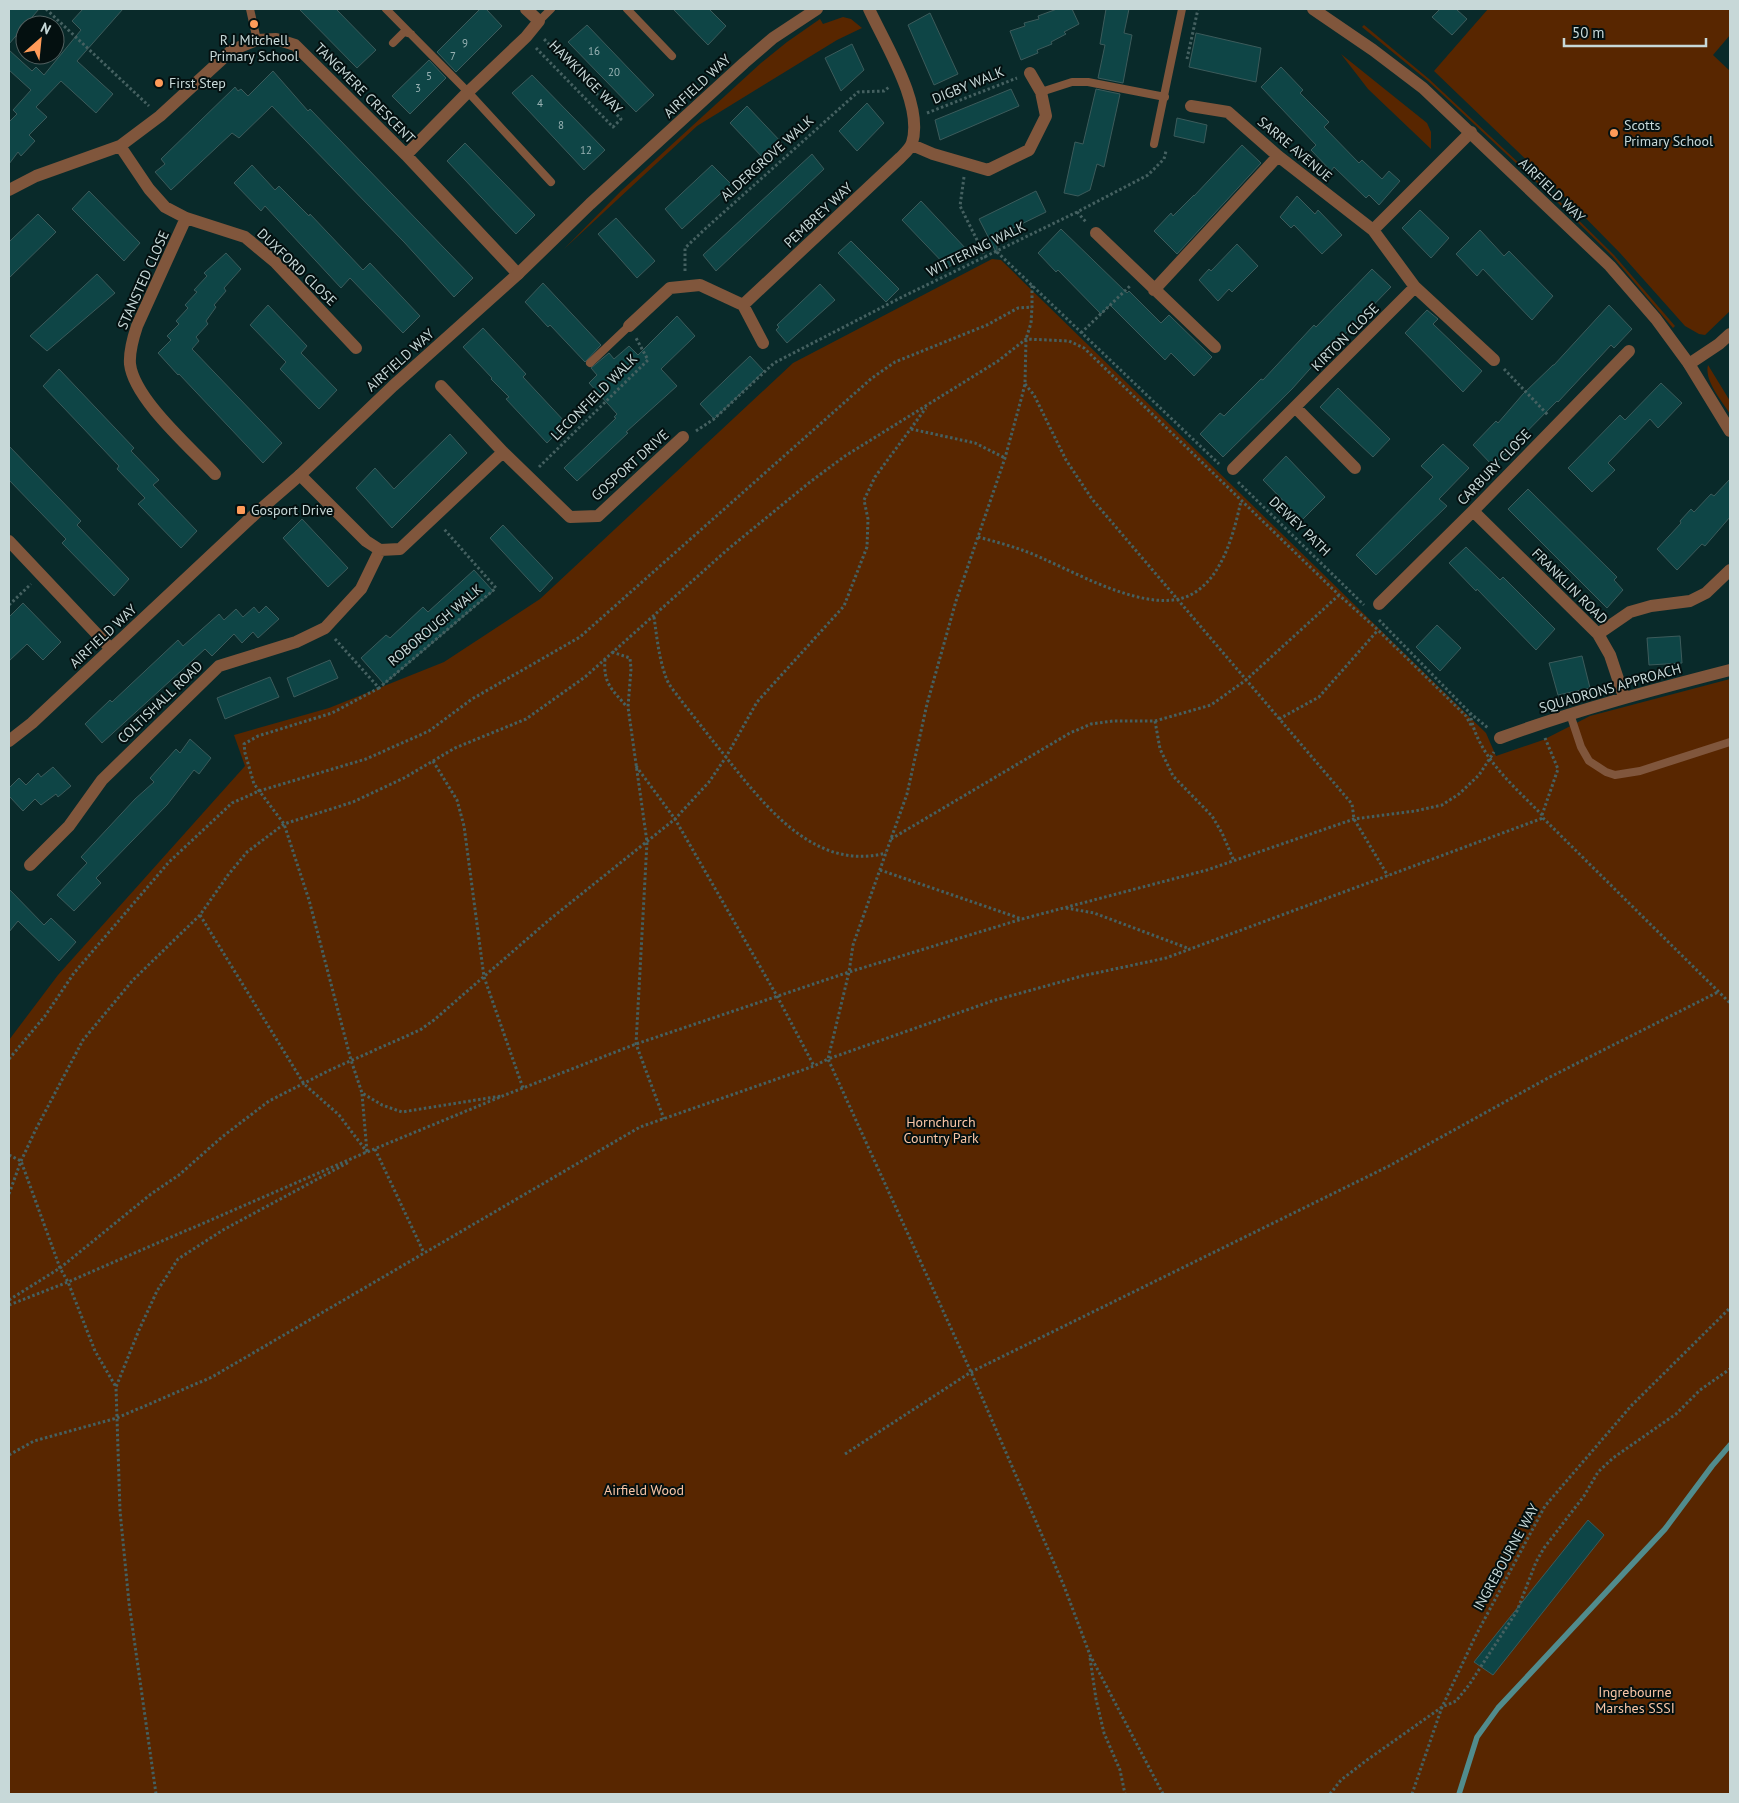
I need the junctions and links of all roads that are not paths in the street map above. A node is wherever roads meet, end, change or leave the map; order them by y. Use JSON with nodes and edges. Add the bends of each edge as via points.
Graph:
{"nodes":[{"id":1,"x":250,"y":9,"type":"edge"},
{"id":2,"x":386,"y":9,"type":"edge"},
{"id":3,"x":526,"y":9,"type":"edge"},
{"id":4,"x":552,"y":9,"type":"edge"},
{"id":5,"x":627,"y":9,"type":"edge"},
{"id":6,"x":817,"y":9,"type":"edge"},
{"id":7,"x":869,"y":9,"type":"edge"},
{"id":8,"x":1182,"y":9,"type":"edge"},
{"id":9,"x":1313,"y":9,"type":"edge"},
{"id":10,"x":533,"y":28,"type":"junction"},
{"id":11,"x":411,"y":34,"type":"junction"},
{"id":12,"x":257,"y":40,"type":"junction"},
{"id":13,"x":393,"y":43,"type":"dead end"},
{"id":14,"x":672,"y":56,"type":"dead end"},
{"id":15,"x":1030,"y":73,"type":"road end"},
{"id":16,"x":468,"y":92,"type":"junction"},
{"id":17,"x":1041,"y":92,"type":"junction"},
{"id":18,"x":1165,"y":97,"type":"junction"},
{"id":19,"x":1191,"y":106,"type":"dead end"},
{"id":20,"x":1471,"y":132,"type":"junction"},
{"id":21,"x":1154,"y":144,"type":"dead end"},
{"id":22,"x":912,"y":145,"type":"junction"},
{"id":23,"x":120,"y":146,"type":"junction"},
{"id":24,"x":406,"y":156,"type":"junction"},
{"id":25,"x":1278,"y":156,"type":"junction"},
{"id":26,"x":551,"y":182,"type":"dead end"},
{"id":27,"x":9,"y":190,"type":"edge"},
{"id":28,"x":186,"y":218,"type":"junction"},
{"id":29,"x":1373,"y":230,"type":"junction"},
{"id":30,"x":1096,"y":233,"type":"dead end"},
{"id":31,"x":518,"y":274,"type":"junction"},
{"id":32,"x":1415,"y":287,"type":"junction"},
{"id":33,"x":1154,"y":290,"type":"junction"},
{"id":34,"x":743,"y":306,"type":"junction"},
{"id":35,"x":630,"y":326,"type":"joint"},
{"id":36,"x":1730,"y":334,"type":"edge"},
{"id":37,"x":763,"y":343,"type":"dead end"},
{"id":38,"x":1215,"y":347,"type":"dead end"},
{"id":39,"x":356,"y":348,"type":"dead end"},
{"id":40,"x":1629,"y":351,"type":"dead end"},
{"id":41,"x":1494,"y":360,"type":"road end"},
{"id":42,"x":590,"y":363,"type":"dead end"},
{"id":43,"x":1689,"y":364,"type":"junction"},
{"id":44,"x":441,"y":386,"type":"dead end"},
{"id":45,"x":1296,"y":408,"type":"junction"},
{"id":46,"x":1730,"y":431,"type":"edge"},
{"id":47,"x":683,"y":437,"type":"dead end"},
{"id":48,"x":503,"y":452,"type":"junction"},
{"id":49,"x":1355,"y":468,"type":"dead end"},
{"id":50,"x":1230,"y":472,"type":"road end"},
{"id":51,"x":215,"y":474,"type":"dead end"},
{"id":52,"x":300,"y":475,"type":"junction"},
{"id":53,"x":1473,"y":511,"type":"junction"},
{"id":54,"x":9,"y":541,"type":"edge"},
{"id":55,"x":380,"y":550,"type":"junction"},
{"id":56,"x":1730,"y":570,"type":"edge"},
{"id":57,"x":1375,"y":607,"type":"road end"},
{"id":58,"x":1598,"y":634,"type":"junction"},
{"id":59,"x":111,"y":649,"type":"junction"},
{"id":60,"x":1730,"y":670,"type":"edge"},
{"id":61,"x":1624,"y":697,"type":"junction"},
{"id":62,"x":1570,"y":714,"type":"junction"},
{"id":63,"x":1500,"y":738,"type":"road end"},
{"id":64,"x":9,"y":741,"type":"edge"},
{"id":65,"x":1730,"y":742,"type":"edge"},
{"id":66,"x":30,"y":865,"type":"dead end"}],
"edges":[{"from":1,"to":12,"type":"lane"},
{"from":2,"to":11,"type":"lane"},
{"from":3,"to":10,"type":"street"},
{"from":4,"to":10,"type":"lane"},
{"from":5,"to":14,"type":"lane"},
{"from":6,"to":31,"type":"street","name":"AIRFIELD WAY","via":[[773,38],[744,63]]},
{"from":7,"to":22,"type":"street","via":[[901,77],[915,118]]},
{"from":8,"to":18,"type":"lane"},
{"from":9,"to":20,"type":"street","name":"AIRFIELD WAY","via":[[1423,88]]},
{"from":10,"to":16,"type":"street"},
{"from":11,"to":13,"type":"lane","via":[[404,32]]},
{"from":11,"to":16,"type":"lane"},
{"from":12,"to":23,"type":"street","name":"TANGMERE CRESCENT","via":[[232,50],[160,116]]},
{"from":12,"to":24,"type":"street","name":"TANGMERE CRESCENT","via":[[276,39],[295,45]]},
{"from":15,"to":17,"type":"street"},
{"from":16,"to":24,"type":"street"},
{"from":16,"to":26,"type":"lane"},
{"from":17,"to":18,"type":"lane","via":[[1072,82],[1088,82]]},
{"from":17,"to":22,"type":"street","via":[[1046,116],[1029,150],[988,170]]},
{"from":18,"to":21,"type":"lane"},
{"from":19,"to":25,"type":"street","name":"SARRE AVENUE","via":[[1228,112]]},
{"from":20,"to":29,"type":"street"},
{"from":20,"to":43,"type":"street","name":"AIRFIELD WAY","via":[[1610,266],[1656,319]]},
{"from":22,"to":34,"type":"street","name":"PEMBREY WAY"},
{"from":23,"to":27,"type":"street","name":"TANGMERE CRESCENT","via":[[36,176]]},
{"from":23,"to":28,"type":"street","name":"DUXFORD CLOSE","via":[[165,207]]},
{"from":24,"to":31,"type":"street","name":"TANGMERE CRESCENT"},
{"from":25,"to":29,"type":"street","name":"SARRE AVENUE"},
{"from":25,"to":33,"type":"street"},
{"from":28,"to":39,"type":"street","name":"DUXFORD CLOSE","via":[[245,237],[275,262]]},
{"from":28,"to":51,"type":"street","name":"STANSTED CLOSE","via":[[137,326],[131,344],[130,364],[143,396]]},
{"from":29,"to":32,"type":"street","name":"SARRE AVENUE"},
{"from":30,"to":33,"type":"street"},
{"from":31,"to":52,"type":"street","name":"AIRFIELD WAY"},
{"from":32,"to":41,"type":"street","name":"SARRE AVENUE"},
{"from":32,"to":45,"type":"street","name":"KIRTON CLOSE"},
{"from":33,"to":38,"type":"street"},
{"from":34,"to":35,"type":"street","via":[[700,285],[670,288]]},
{"from":34,"to":37,"type":"street"},
{"from":35,"to":42,"type":"lane"},
{"from":36,"to":43,"type":"street"},
{"from":40,"to":53,"type":"street","name":"CARBURY CLOSE"},
{"from":43,"to":46,"type":"street","name":"AIRFIELD WAY"},
{"from":44,"to":48,"type":"street","name":"GOSPORT DRIVE"},
{"from":45,"to":49,"type":"street"},
{"from":45,"to":50,"type":"street","name":"KIRTON CLOSE"},
{"from":47,"to":48,"type":"street","name":"GOSPORT DRIVE","via":[[598,516],[570,517]]},
{"from":48,"to":55,"type":"street","via":[[400,549]]},
{"from":52,"to":55,"type":"street","via":[[366,541]]},
{"from":52,"to":59,"type":"street","name":"AIRFIELD WAY"},
{"from":53,"to":57,"type":"street","name":"CARBURY CLOSE"},
{"from":53,"to":58,"type":"street","name":"FRANKLIN ROAD"},
{"from":54,"to":59,"type":"street"},
{"from":55,"to":66,"type":"street","name":"COLTISHALL ROAD","via":[[361,589],[325,628],[296,642],[219,666],[102,780],[69,826]]},
{"from":56,"to":58,"type":"street","via":[[1706,593],[1690,601],[1630,612]]},
{"from":58,"to":61,"type":"street","name":"FRANKLIN ROAD","via":[[1610,655]]},
{"from":59,"to":64,"type":"street","name":"AIRFIELD WAY"},
{"from":60,"to":61,"type":"street","name":"SQUADRONS APPROACH"},
{"from":61,"to":62,"type":"street","name":"SQUADRONS APPROACH"},
{"from":62,"to":63,"type":"street","name":"SQUADRONS APPROACH"},
{"from":62,"to":65,"type":"lane","via":[[1589,761],[1615,775],[1640,771]]}]}
